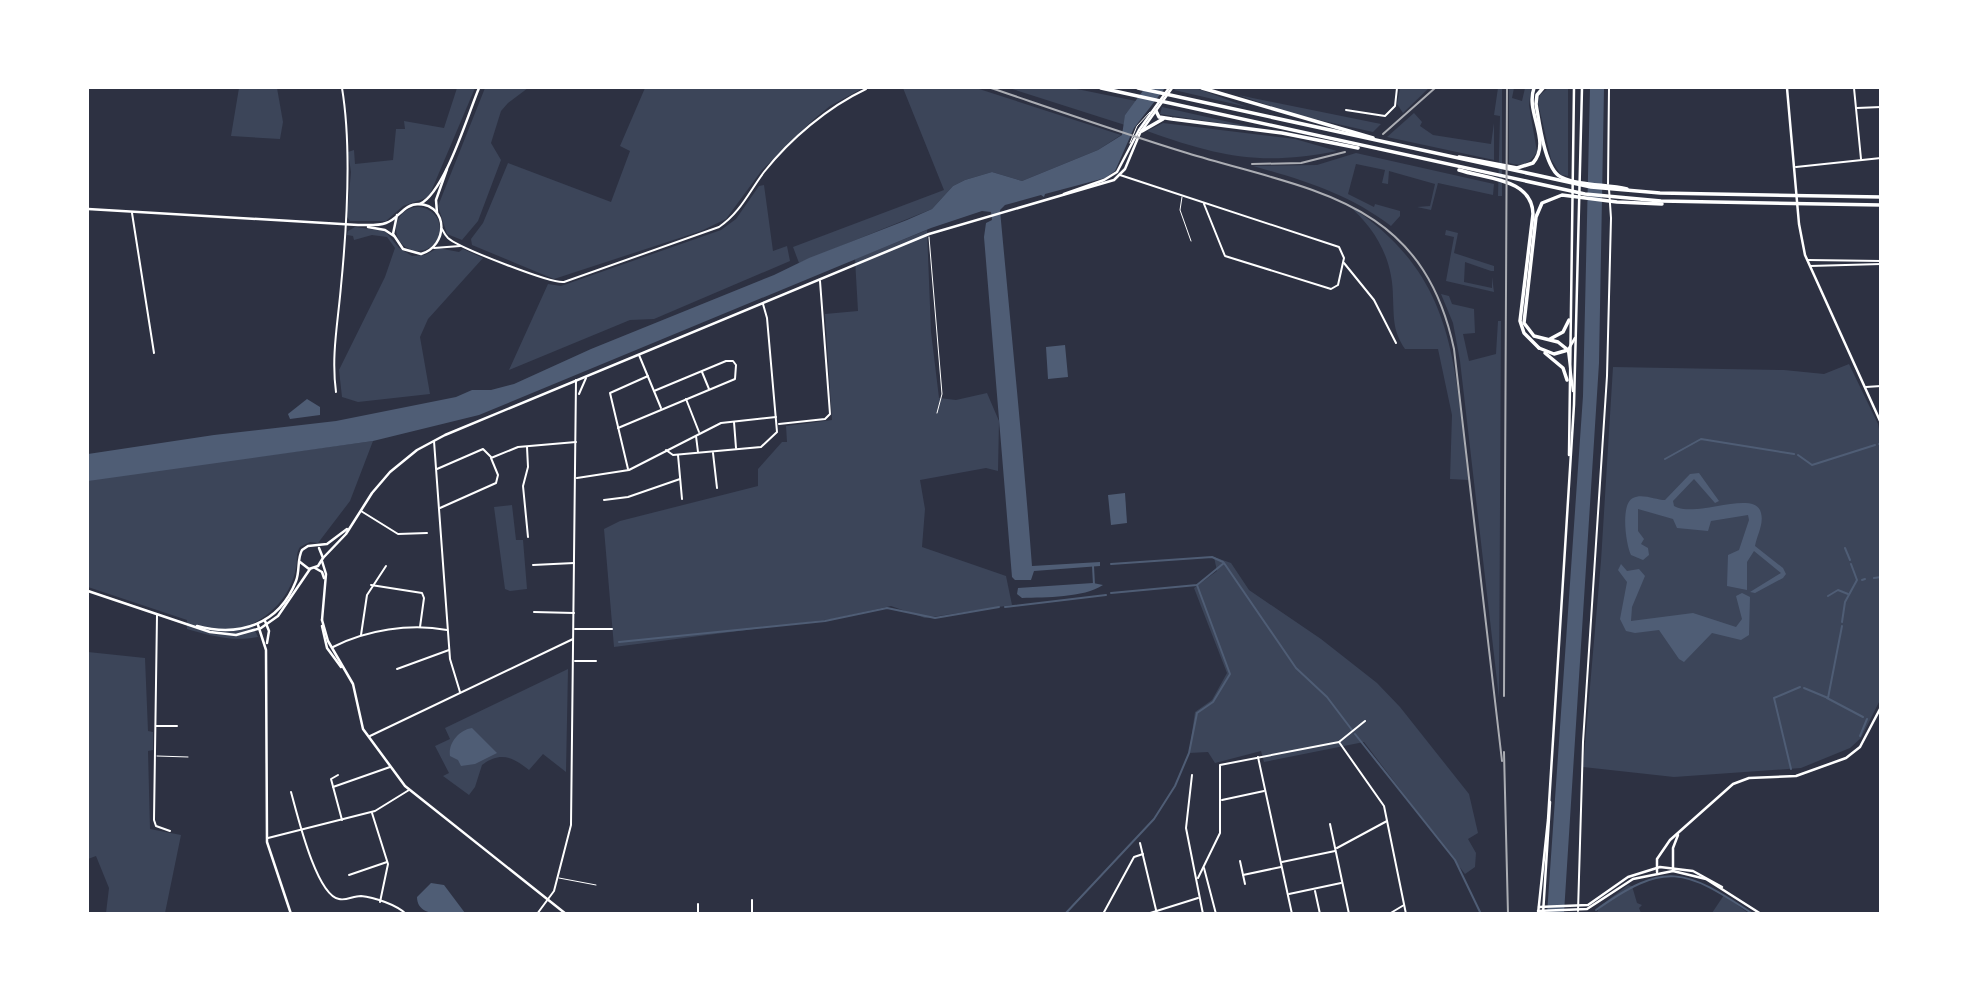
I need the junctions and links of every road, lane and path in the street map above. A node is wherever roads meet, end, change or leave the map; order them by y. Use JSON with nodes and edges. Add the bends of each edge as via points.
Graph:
{"nodes":[{"id":1,"x":342,"y":88,"type":"edge"},
{"id":2,"x":480,"y":88,"type":"edge"},
{"id":3,"x":1101,"y":88,"type":"edge"},
{"id":4,"x":1138,"y":88,"type":"edge"},
{"id":5,"x":1171,"y":88,"type":"edge"},
{"id":6,"x":1202,"y":88,"type":"edge"},
{"id":7,"x":1397,"y":88,"type":"edge"},
{"id":8,"x":1534,"y":88,"type":"edge"},
{"id":9,"x":1544,"y":88,"type":"edge"},
{"id":10,"x":1574,"y":88,"type":"edge"},
{"id":11,"x":1582,"y":88,"type":"edge"},
{"id":12,"x":1609,"y":88,"type":"edge"},
{"id":13,"x":1754,"y":88,"type":"edge"},
{"id":14,"x":1787,"y":88,"type":"edge"},
{"id":15,"x":1854,"y":88,"type":"edge"},
{"id":16,"x":866,"y":89,"type":"edge"},
{"id":17,"x":1156,"y":105,"type":"junction"},
{"id":18,"x":1856,"y":107,"type":"junction"},
{"id":19,"x":1881,"y":107,"type":"edge"},
{"id":20,"x":1346,"y":110,"type":"dead end"},
{"id":21,"x":1156,"y":111,"type":"junction"},
{"id":22,"x":1172,"y":119,"type":"junction"},
{"id":23,"x":1142,"y":131,"type":"junction"},
{"id":24,"x":1364,"y":137,"type":"junction"},
{"id":25,"x":1349,"y":145,"type":"junction"},
{"id":26,"x":451,"y":156,"type":"junction"},
{"id":27,"x":1881,"y":158,"type":"edge"},
{"id":28,"x":1861,"y":160,"type":"junction"},
{"id":29,"x":1795,"y":167,"type":"junction"},
{"id":30,"x":1515,"y":170,"type":"junction"},
{"id":31,"x":1119,"y":174,"type":"junction"},
{"id":32,"x":1566,"y":181,"type":"junction"},
{"id":33,"x":1514,"y":182,"type":"junction"},
{"id":34,"x":1566,"y":193,"type":"junction"},
{"id":35,"x":1182,"y":197,"type":"junction"},
{"id":36,"x":1881,"y":197,"type":"edge"},
{"id":37,"x":417,"y":204,"type":"junction"},
{"id":38,"x":1204,"y":204,"type":"junction"},
{"id":39,"x":1881,"y":205,"type":"edge"},
{"id":40,"x":88,"y":209,"type":"edge"},
{"id":41,"x":132,"y":212,"type":"junction"},
{"id":42,"x":437,"y":214,"type":"junction"},
{"id":43,"x":397,"y":215,"type":"junction"},
{"id":44,"x":344,"y":224,"type":"junction"},
{"id":45,"x":358,"y":225,"type":"junction"},
{"id":46,"x":442,"y":229,"type":"junction"},
{"id":47,"x":929,"y":234,"type":"junction"},
{"id":48,"x":394,"y":236,"type":"junction"},
{"id":49,"x":1191,"y":241,"type":"dead end"},
{"id":50,"x":464,"y":247,"type":"junction"},
{"id":51,"x":434,"y":248,"type":"junction"},
{"id":52,"x":1807,"y":261,"type":"junction"},
{"id":53,"x":1881,"y":262,"type":"edge"},
{"id":54,"x":1343,"y":263,"type":"junction"},
{"id":55,"x":1809,"y":266,"type":"junction"},
{"id":56,"x":820,"y":279,"type":"junction"},
{"id":57,"x":763,"y":303,"type":"junction"},
{"id":58,"x":1569,"y":320,"type":"junction"},
{"id":59,"x":1577,"y":332,"type":"junction"},
{"id":60,"x":1545,"y":340,"type":"junction"},
{"id":61,"x":1396,"y":343,"type":"dead end"},
{"id":62,"x":1539,"y":348,"type":"junction"},
{"id":63,"x":1568,"y":350,"type":"junction"},
{"id":64,"x":154,"y":353,"type":"dead end"},
{"id":65,"x":639,"y":354,"type":"junction"},
{"id":66,"x":702,"y":371,"type":"junction"},
{"id":67,"x":586,"y":376,"type":"junction"},
{"id":68,"x":648,"y":376,"type":"junction"},
{"id":69,"x":576,"y":380,"type":"junction"},
{"id":70,"x":1567,"y":380,"type":"junction"},
{"id":71,"x":1881,"y":386,"type":"edge"},
{"id":72,"x":1865,"y":388,"type":"junction"},
{"id":73,"x":709,"y":389,"type":"junction"},
{"id":74,"x":654,"y":391,"type":"junction"},
{"id":75,"x":336,"y":392,"type":"dead end"},
{"id":76,"x":577,"y":399,"type":"junction"},
{"id":77,"x":686,"y":399,"type":"junction"},
{"id":78,"x":1574,"y":405,"type":"junction"},
{"id":79,"x":661,"y":409,"type":"junction"},
{"id":80,"x":937,"y":413,"type":"dead end"},
{"id":81,"x":777,"y":416,"type":"junction"},
{"id":82,"x":733,"y":421,"type":"junction"},
{"id":83,"x":1881,"y":423,"type":"edge"},
{"id":84,"x":778,"y":424,"type":"junction"},
{"id":85,"x":618,"y":428,"type":"junction"},
{"id":86,"x":698,"y":434,"type":"junction"},
{"id":87,"x":434,"y":441,"type":"junction"},
{"id":88,"x":577,"y":442,"type":"junction"},
{"id":89,"x":527,"y":446,"type":"junction"},
{"id":90,"x":736,"y":449,"type":"junction"},
{"id":91,"x":666,"y":450,"type":"junction"},
{"id":92,"x":713,"y":452,"type":"junction"},
{"id":93,"x":698,"y":453,"type":"junction"},
{"id":94,"x":678,"y":455,"type":"junction"},
{"id":95,"x":491,"y":458,"type":"junction"},
{"id":96,"x":437,"y":469,"type":"junction"},
{"id":97,"x":629,"y":470,"type":"junction"},
{"id":98,"x":1569,"y":472,"type":"junction"},
{"id":99,"x":576,"y":478,"type":"junction"},
{"id":100,"x":680,"y":479,"type":"junction"},
{"id":101,"x":717,"y":488,"type":"dead end"},
{"id":102,"x":682,"y":499,"type":"dead end"},
{"id":103,"x":604,"y":500,"type":"dead end"},
{"id":104,"x":438,"y":509,"type":"junction"},
{"id":105,"x":360,"y":510,"type":"junction"},
{"id":106,"x":353,"y":521,"type":"junction"},
{"id":107,"x":440,"y":532,"type":"junction"},
{"id":108,"x":427,"y":533,"type":"dead end"},
{"id":109,"x":433,"y":533,"type":"dead end"},
{"id":110,"x":528,"y":537,"type":"dead end"},
{"id":111,"x":316,"y":546,"type":"junction"},
{"id":112,"x":323,"y":559,"type":"junction"},
{"id":113,"x":300,"y":562,"type":"junction"},
{"id":114,"x":575,"y":563,"type":"junction"},
{"id":115,"x":533,"y":565,"type":"dead end"},
{"id":116,"x":386,"y":566,"type":"dead end"},
{"id":117,"x":312,"y":569,"type":"junction"},
{"id":118,"x":324,"y":585,"type":"junction"},
{"id":119,"x":371,"y":585,"type":"junction"},
{"id":120,"x":88,"y":591,"type":"edge"},
{"id":121,"x":534,"y":612,"type":"dead end"},
{"id":122,"x":575,"y":613,"type":"junction"},
{"id":123,"x":157,"y":614,"type":"junction"},
{"id":124,"x":265,"y":623,"type":"junction"},
{"id":125,"x":259,"y":626,"type":"junction"},
{"id":126,"x":420,"y":628,"type":"junction"},
{"id":127,"x":574,"y":629,"type":"junction"},
{"id":128,"x":612,"y":629,"type":"dead end"},
{"id":129,"x":448,"y":631,"type":"junction"},
{"id":130,"x":361,"y":636,"type":"junction"},
{"id":131,"x":574,"y":639,"type":"junction"},
{"id":132,"x":330,"y":649,"type":"junction"},
{"id":133,"x":266,"y":650,"type":"junction"},
{"id":134,"x":450,"y":650,"type":"junction"},
{"id":135,"x":574,"y":661,"type":"junction"},
{"id":136,"x":596,"y":661,"type":"dead end"},
{"id":137,"x":397,"y":669,"type":"dead end"},
{"id":138,"x":460,"y":692,"type":"junction"},
{"id":139,"x":1881,"y":707,"type":"edge"},
{"id":140,"x":1365,"y":721,"type":"dead end"},
{"id":141,"x":155,"y":726,"type":"junction"},
{"id":142,"x":177,"y":726,"type":"dead end"},
{"id":143,"x":368,"y":737,"type":"junction"},
{"id":144,"x":1339,"y":741,"type":"junction"},
{"id":145,"x":155,"y":756,"type":"junction"},
{"id":146,"x":188,"y":757,"type":"dead end"},
{"id":147,"x":1258,"y":757,"type":"junction"},
{"id":148,"x":390,"y":767,"type":"junction"},
{"id":149,"x":338,"y":775,"type":"dead end"},
{"id":150,"x":1192,"y":775,"type":"dead end"},
{"id":151,"x":1549,"y":781,"type":"junction"},
{"id":152,"x":333,"y":787,"type":"junction"},
{"id":153,"x":409,"y":790,"type":"junction"},
{"id":154,"x":1265,"y":791,"type":"junction"},
{"id":155,"x":291,"y":792,"type":"dead end"},
{"id":156,"x":1220,"y":800,"type":"junction"},
{"id":157,"x":372,"y":812,"type":"junction"},
{"id":158,"x":342,"y":821,"type":"junction"},
{"id":159,"x":1388,"y":821,"type":"junction"},
{"id":160,"x":1331,"y":824,"type":"dead end"},
{"id":161,"x":170,"y":831,"type":"dead end"},
{"id":162,"x":302,"y":832,"type":"junction"},
{"id":163,"x":1680,"y":832,"type":"junction"},
{"id":164,"x":267,"y":839,"type":"junction"},
{"id":165,"x":1140,"y":843,"type":"dead end"},
{"id":166,"x":1336,"y":850,"type":"junction"},
{"id":167,"x":1143,"y":854,"type":"junction"},
{"id":168,"x":1240,"y":861,"type":"dead end"},
{"id":169,"x":388,"y":862,"type":"junction"},
{"id":170,"x":1281,"y":862,"type":"junction"},
{"id":171,"x":1205,"y":867,"type":"junction"},
{"id":172,"x":1282,"y":867,"type":"junction"},
{"id":173,"x":1673,"y":869,"type":"junction"},
{"id":174,"x":1657,"y":870,"type":"junction"},
{"id":175,"x":349,"y":875,"type":"dead end"},
{"id":176,"x":1243,"y":875,"type":"junction"},
{"id":177,"x":559,"y":878,"type":"junction"},
{"id":178,"x":1198,"y":878,"type":"junction"},
{"id":179,"x":1343,"y":883,"type":"junction"},
{"id":180,"x":1245,"y":884,"type":"dead end"},
{"id":181,"x":596,"y":885,"type":"dead end"},
{"id":182,"x":1315,"y":889,"type":"junction"},
{"id":183,"x":1288,"y":894,"type":"junction"},
{"id":184,"x":1199,"y":898,"type":"junction"},
{"id":185,"x":752,"y":900,"type":"dead end"},
{"id":186,"x":548,"y":901,"type":"junction"},
{"id":187,"x":380,"y":902,"type":"junction"},
{"id":188,"x":698,"y":904,"type":"dead end"},
{"id":189,"x":1405,"y":905,"type":"junction"},
{"id":190,"x":1156,"y":909,"type":"junction"},
{"id":191,"x":1545,"y":910,"type":"edge"},
{"id":192,"x":1566,"y":910,"type":"edge"},
{"id":193,"x":1576,"y":910,"type":"edge"},
{"id":194,"x":1538,"y":911,"type":"edge"},
{"id":195,"x":291,"y":914,"type":"edge"},
{"id":196,"x":406,"y":914,"type":"edge"},
{"id":197,"x":537,"y":914,"type":"edge"},
{"id":198,"x":566,"y":914,"type":"edge"},
{"id":199,"x":698,"y":914,"type":"edge"},
{"id":200,"x":752,"y":914,"type":"edge"},
{"id":201,"x":1103,"y":914,"type":"edge"},
{"id":202,"x":1147,"y":914,"type":"edge"},
{"id":203,"x":1157,"y":914,"type":"edge"},
{"id":204,"x":1203,"y":914,"type":"edge"},
{"id":205,"x":1216,"y":914,"type":"edge"},
{"id":206,"x":1292,"y":914,"type":"edge"},
{"id":207,"x":1320,"y":914,"type":"edge"},
{"id":208,"x":1349,"y":914,"type":"edge"},
{"id":209,"x":1390,"y":914,"type":"edge"},
{"id":210,"x":1406,"y":914,"type":"edge"},
{"id":211,"x":1761,"y":914,"type":"edge"}],
"edges":[{"from":1,"to":44,"type":"street"},
{"from":2,"to":26,"type":"main road"},
{"from":3,"to":25,"type":"highway"},
{"from":4,"to":24,"type":"highway"},
{"from":5,"to":17,"type":"main road"},
{"from":5,"to":21,"type":"main road"},
{"from":6,"to":24,"type":"highway"},
{"from":7,"to":20,"type":"street","via":[[1395,106],[1385,116]]},
{"from":8,"to":30,"type":"highway","via":[[1539,152],[1529,166]]},
{"from":9,"to":32,"type":"highway","via":[[1536,102],[1548,158]]},
{"from":10,"to":58,"type":"main road"},
{"from":11,"to":59,"type":"main road"},
{"from":12,"to":193,"type":"street","via":[[1608,366],[1581,765]]},
{"from":13,"to":14,"type":"street"},
{"from":14,"to":29,"type":"main road"},
{"from":15,"to":18,"type":"street"},
{"from":16,"to":50,"type":"street","via":[[839,102],[820,119],[768,167],[734,215],[712,230],[559,283]]},
{"from":17,"to":21,"type":"main road"},
{"from":17,"to":31,"type":"main road"},
{"from":18,"to":19,"type":"street"},
{"from":18,"to":28,"type":"street"},
{"from":21,"to":22,"type":"highway","via":[[1159,117]]},
{"from":21,"to":23,"type":"main road"},
{"from":22,"to":23,"type":"highway","via":[[1156,121]]},
{"from":22,"to":25,"type":"highway"},
{"from":23,"to":31,"type":"main road"},
{"from":24,"to":30,"type":"highway"},
{"from":25,"to":33,"type":"highway"},
{"from":26,"to":37,"type":"main road","via":[[431,195]]},
{"from":26,"to":42,"type":"main road","via":[[436,200]]},
{"from":27,"to":28,"type":"street"},
{"from":28,"to":29,"type":"street"},
{"from":29,"to":52,"type":"main road"},
{"from":30,"to":32,"type":"highway"},
{"from":31,"to":35,"type":"street"},
{"from":31,"to":47,"type":"main road","via":[[1105,184]]},
{"from":32,"to":36,"type":"highway","via":[[1641,192]]},
{"from":33,"to":34,"type":"highway"},
{"from":33,"to":62,"type":"highway","via":[[1529,196],[1533,211],[1521,324]]},
{"from":34,"to":39,"type":"highway","via":[[1618,200]]},
{"from":34,"to":60,"type":"highway","via":[[1547,199],[1536,217],[1524,320],[1529,332]]},
{"from":35,"to":38,"type":"street"},
{"from":35,"to":49,"type":"lane","via":[[1180,209]]},
{"from":37,"to":42,"type":"main road"},
{"from":37,"to":43,"type":"main road"},
{"from":38,"to":54,"type":"street","via":[[1337,247],[1344,253]]},
{"from":38,"to":54,"type":"street","via":[[1226,257],[1331,289],[1338,285]]},
{"from":40,"to":41,"type":"main road"},
{"from":41,"to":44,"type":"main road"},
{"from":41,"to":64,"type":"street"},
{"from":42,"to":46,"type":"main road"},
{"from":43,"to":45,"type":"main road","via":[[383,224]]},
{"from":43,"to":48,"type":"main road"},
{"from":44,"to":45,"type":"main road"},
{"from":44,"to":75,"type":"street","via":[[332,361]]},
{"from":45,"to":48,"type":"main road"},
{"from":46,"to":50,"type":"street"},
{"from":46,"to":51,"type":"main road"},
{"from":47,"to":56,"type":"main road"},
{"from":47,"to":80,"type":"lane","via":[[942,394]]},
{"from":48,"to":51,"type":"main road","via":[[409,252],[421,254]]},
{"from":50,"to":51,"type":"street"},
{"from":52,"to":53,"type":"street"},
{"from":52,"to":55,"type":"main road"},
{"from":53,"to":55,"type":"street"},
{"from":54,"to":61,"type":"street","via":[[1376,303]]},
{"from":55,"to":72,"type":"main road"},
{"from":56,"to":57,"type":"main road"},
{"from":56,"to":84,"type":"street","via":[[830,415]]},
{"from":57,"to":65,"type":"main road"},
{"from":57,"to":81,"type":"street"},
{"from":58,"to":60,"type":"highway","via":[[1559,335]]},
{"from":58,"to":63,"type":"main road"},
{"from":59,"to":63,"type":"main road"},
{"from":59,"to":78,"type":"main road"},
{"from":60,"to":63,"type":"highway","via":[[1561,343]]},
{"from":62,"to":63,"type":"highway","via":[[1554,354]]},
{"from":62,"to":70,"type":"highway","via":[[1563,368]]},
{"from":63,"to":70,"type":"main road"},
{"from":63,"to":78,"type":"main road"},
{"from":65,"to":67,"type":"main road"},
{"from":65,"to":68,"type":"street"},
{"from":66,"to":73,"type":"street"},
{"from":66,"to":73,"type":"street","via":[[730,360],[736,364],[737,376]]},
{"from":66,"to":74,"type":"street"},
{"from":67,"to":69,"type":"main road"},
{"from":67,"to":76,"type":"street"},
{"from":68,"to":74,"type":"street"},
{"from":68,"to":85,"type":"street","via":[[610,393]]},
{"from":69,"to":76,"type":"street"},
{"from":69,"to":87,"type":"main road"},
{"from":70,"to":98,"type":"main road"},
{"from":71,"to":72,"type":"street"},
{"from":72,"to":83,"type":"main road"},
{"from":73,"to":77,"type":"street"},
{"from":74,"to":79,"type":"street"},
{"from":76,"to":88,"type":"street"},
{"from":77,"to":79,"type":"street"},
{"from":77,"to":86,"type":"street"},
{"from":78,"to":98,"type":"main road"},
{"from":79,"to":85,"type":"street"},
{"from":81,"to":82,"type":"street"},
{"from":81,"to":84,"type":"street"},
{"from":82,"to":86,"type":"street"},
{"from":82,"to":90,"type":"street"},
{"from":84,"to":90,"type":"street","via":[[777,432],[762,446]]},
{"from":85,"to":97,"type":"street"},
{"from":86,"to":91,"type":"street"},
{"from":86,"to":93,"type":"street"},
{"from":87,"to":96,"type":"street"},
{"from":87,"to":105,"type":"main road","via":[[394,468]]},
{"from":88,"to":89,"type":"street"},
{"from":88,"to":99,"type":"street"},
{"from":89,"to":95,"type":"street"},
{"from":89,"to":110,"type":"street","via":[[529,465],[523,486]]},
{"from":90,"to":92,"type":"street"},
{"from":91,"to":94,"type":"street"},
{"from":91,"to":97,"type":"street"},
{"from":92,"to":93,"type":"street"},
{"from":92,"to":101,"type":"street"},
{"from":93,"to":94,"type":"street"},
{"from":94,"to":100,"type":"street"},
{"from":95,"to":96,"type":"street","via":[[484,449]]},
{"from":95,"to":104,"type":"street","via":[[498,475],[495,485]]},
{"from":96,"to":104,"type":"street"},
{"from":97,"to":99,"type":"street"},
{"from":98,"to":151,"type":"main road"},
{"from":99,"to":114,"type":"street"},
{"from":100,"to":102,"type":"street"},
{"from":100,"to":103,"type":"street","via":[[630,497]]},
{"from":104,"to":107,"type":"street"},
{"from":105,"to":106,"type":"main road"},
{"from":105,"to":108,"type":"street","via":[[397,534]]},
{"from":106,"to":111,"type":"main road","via":[[337,538]]},
{"from":106,"to":112,"type":"main road"},
{"from":107,"to":109,"type":"street"},
{"from":107,"to":129,"type":"street"},
{"from":111,"to":112,"type":"main road"},
{"from":111,"to":113,"type":"main road","via":[[302,550]]},
{"from":112,"to":117,"type":"main road"},
{"from":112,"to":118,"type":"main road"},
{"from":113,"to":117,"type":"main road"},
{"from":113,"to":124,"type":"main road","via":[[287,599]]},
{"from":114,"to":115,"type":"street"},
{"from":114,"to":122,"type":"street"},
{"from":116,"to":119,"type":"street"},
{"from":117,"to":118,"type":"main road","via":[[322,572]]},
{"from":117,"to":124,"type":"main road","via":[[288,605]]},
{"from":118,"to":132,"type":"main road","via":[[322,620]]},
{"from":119,"to":126,"type":"street","via":[[422,593]]},
{"from":119,"to":130,"type":"street","via":[[362,610]]},
{"from":120,"to":123,"type":"main road"},
{"from":121,"to":122,"type":"street"},
{"from":122,"to":127,"type":"street"},
{"from":123,"to":125,"type":"main road","via":[[233,633]]},
{"from":123,"to":141,"type":"street"},
{"from":124,"to":125,"type":"main road"},
{"from":124,"to":133,"type":"main road"},
{"from":125,"to":133,"type":"main road"},
{"from":126,"to":129,"type":"street"},
{"from":126,"to":130,"type":"street"},
{"from":127,"to":128,"type":"street"},
{"from":127,"to":131,"type":"street"},
{"from":129,"to":134,"type":"street"},
{"from":130,"to":132,"type":"street"},
{"from":131,"to":135,"type":"street"},
{"from":131,"to":138,"type":"street"},
{"from":132,"to":143,"type":"main road","via":[[354,684],[359,721]]},
{"from":133,"to":164,"type":"main road"},
{"from":134,"to":137,"type":"street"},
{"from":134,"to":138,"type":"street"},
{"from":135,"to":136,"type":"street"},
{"from":135,"to":177,"type":"street","via":[[572,825]]},
{"from":138,"to":143,"type":"street"},
{"from":139,"to":163,"type":"main road","via":[[1851,755],[1796,776],[1737,781]]},
{"from":140,"to":144,"type":"street"},
{"from":141,"to":142,"type":"street"},
{"from":141,"to":145,"type":"street"},
{"from":143,"to":148,"type":"main road"},
{"from":144,"to":147,"type":"street"},
{"from":144,"to":159,"type":"street","via":[[1382,801]]},
{"from":145,"to":146,"type":"lane"},
{"from":145,"to":161,"type":"street","via":[[155,824]]},
{"from":147,"to":154,"type":"street"},
{"from":147,"to":156,"type":"street","via":[[1220,765]]},
{"from":148,"to":152,"type":"street"},
{"from":148,"to":153,"type":"main road"},
{"from":149,"to":152,"type":"street","via":[[331,778]]},
{"from":150,"to":178,"type":"street","via":[[1186,826]]},
{"from":151,"to":191,"type":"main road"},
{"from":151,"to":194,"type":"main road"},
{"from":152,"to":158,"type":"street"},
{"from":153,"to":157,"type":"street"},
{"from":153,"to":186,"type":"main road"},
{"from":154,"to":156,"type":"street"},
{"from":154,"to":170,"type":"street"},
{"from":155,"to":162,"type":"street"},
{"from":156,"to":171,"type":"street","via":[[1220,834]]},
{"from":157,"to":158,"type":"street"},
{"from":157,"to":169,"type":"street"},
{"from":158,"to":162,"type":"street"},
{"from":159,"to":166,"type":"street"},
{"from":159,"to":189,"type":"street"},
{"from":160,"to":166,"type":"street"},
{"from":162,"to":164,"type":"street"},
{"from":162,"to":187,"type":"street","via":[[331,895]]},
{"from":163,"to":173,"type":"main road","via":[[1673,848]]},
{"from":163,"to":174,"type":"main road","via":[[1658,857]]},
{"from":164,"to":195,"type":"main road"},
{"from":165,"to":167,"type":"street"},
{"from":166,"to":170,"type":"street"},
{"from":166,"to":179,"type":"street"},
{"from":167,"to":190,"type":"street"},
{"from":167,"to":201,"type":"street","via":[[1133,859]]},
{"from":168,"to":176,"type":"street"},
{"from":169,"to":175,"type":"street"},
{"from":169,"to":187,"type":"street"},
{"from":170,"to":172,"type":"street"},
{"from":171,"to":178,"type":"street"},
{"from":171,"to":205,"type":"street"},
{"from":172,"to":176,"type":"street"},
{"from":172,"to":183,"type":"street"},
{"from":173,"to":174,"type":"main road"},
{"from":173,"to":211,"type":"main road","via":[[1702,874]]},
{"from":174,"to":193,"type":"main road","via":[[1631,875],[1597,901]]},
{"from":176,"to":180,"type":"street"},
{"from":177,"to":181,"type":"lane"},
{"from":177,"to":186,"type":"street"},
{"from":178,"to":184,"type":"street"},
{"from":179,"to":182,"type":"street"},
{"from":179,"to":208,"type":"street"},
{"from":182,"to":183,"type":"street"},
{"from":182,"to":207,"type":"street"},
{"from":183,"to":206,"type":"street"},
{"from":184,"to":190,"type":"street"},
{"from":184,"to":204,"type":"street"},
{"from":185,"to":200,"type":"street"},
{"from":186,"to":197,"type":"street"},
{"from":186,"to":198,"type":"main road"},
{"from":187,"to":196,"type":"street"},
{"from":188,"to":199,"type":"street"},
{"from":189,"to":209,"type":"street"},
{"from":189,"to":210,"type":"street"},
{"from":190,"to":202,"type":"street"},
{"from":190,"to":203,"type":"street"},
{"from":191,"to":192,"type":"main road"},
{"from":191,"to":194,"type":"main road"},
{"from":192,"to":193,"type":"main road"}]}
